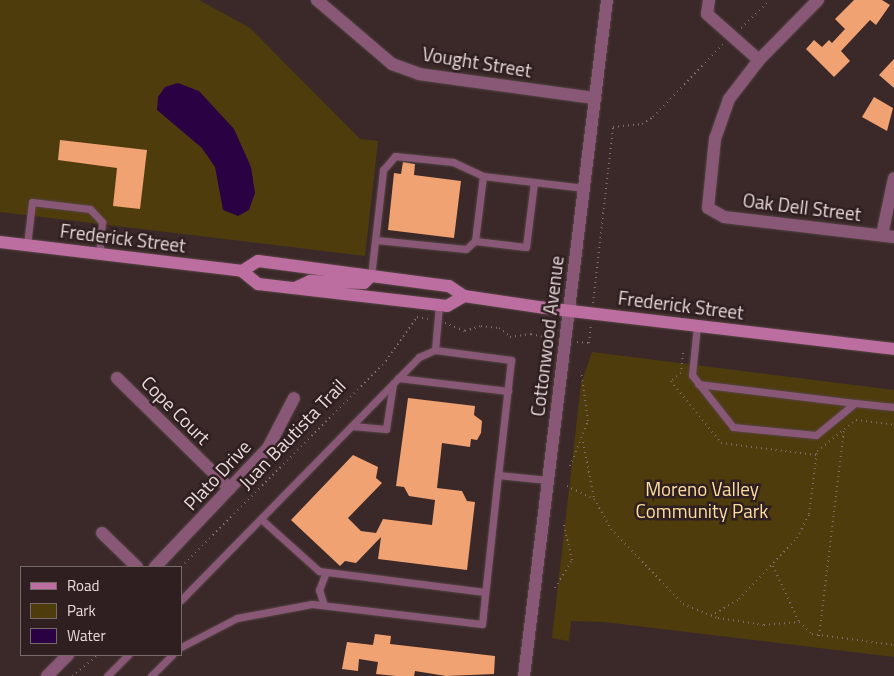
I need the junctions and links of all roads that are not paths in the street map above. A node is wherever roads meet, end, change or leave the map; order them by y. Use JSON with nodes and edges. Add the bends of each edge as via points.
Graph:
{"nodes":[{"id":1,"x":318,"y":0,"type":"edge"},
{"id":2,"x":607,"y":0,"type":"edge"},
{"id":3,"x":709,"y":0,"type":"edge"},
{"id":4,"x":818,"y":0,"type":"edge"},
{"id":5,"x":759,"y":60,"type":"junction"},
{"id":6,"x":595,"y":98,"type":"junction"},
{"id":7,"x":483,"y":176,"type":"junction"},
{"id":8,"x":894,"y":178,"type":"edge"},
{"id":9,"x":534,"y":182,"type":"junction"},
{"id":10,"x":584,"y":188,"type":"junction"},
{"id":11,"x":888,"y":236,"type":"edge"},
{"id":12,"x":376,"y":240,"type":"junction"},
{"id":13,"x":475,"y":241,"type":"junction"},
{"id":14,"x":0,"y":242,"type":"edge"},
{"id":15,"x":27,"y":245,"type":"junction"},
{"id":16,"x":99,"y":254,"type":"junction"},
{"id":17,"x":242,"y":271,"type":"junction"},
{"id":18,"x":370,"y":276,"type":"junction"},
{"id":19,"x":295,"y":288,"type":"junction"},
{"id":20,"x":464,"y":296,"type":"junction"},
{"id":21,"x":440,"y":305,"type":"junction"},
{"id":22,"x":569,"y":310,"type":"junction"},
{"id":23,"x":697,"y":325,"type":"junction"},
{"id":24,"x":894,"y":349,"type":"edge"},
{"id":25,"x":434,"y":350,"type":"junction"},
{"id":26,"x":117,"y":378,"type":"dead end"},
{"id":27,"x":398,"y":378,"type":"junction"},
{"id":28,"x":393,"y":384,"type":"junction"},
{"id":29,"x":698,"y":384,"type":"junction"},
{"id":30,"x":508,"y":391,"type":"junction"},
{"id":31,"x":294,"y":398,"type":"dead end"},
{"id":32,"x":855,"y":403,"type":"junction"},
{"id":33,"x":894,"y":407,"type":"edge"},
{"id":34,"x":352,"y":426,"type":"junction"},
{"id":35,"x":498,"y":475,"type":"junction"},
{"id":36,"x":548,"y":480,"type":"junction"},
{"id":37,"x":230,"y":489,"type":"junction"},
{"id":38,"x":261,"y":519,"type":"junction"},
{"id":39,"x":102,"y":533,"type":"dead end"},
{"id":40,"x":136,"y":566,"type":"edge"},
{"id":41,"x":156,"y":566,"type":"edge"},
{"id":42,"x":326,"y":572,"type":"junction"},
{"id":43,"x":485,"y":592,"type":"junction"},
{"id":44,"x":182,"y":599,"type":"edge"},
{"id":45,"x":324,"y":605,"type":"junction"},
{"id":46,"x":182,"y":648,"type":"edge"},
{"id":47,"x":67,"y":656,"type":"edge"},
{"id":48,"x":127,"y":656,"type":"edge"},
{"id":49,"x":171,"y":656,"type":"edge"},
{"id":50,"x":47,"y":676,"type":"edge"},
{"id":51,"x":107,"y":676,"type":"edge"},
{"id":52,"x":151,"y":676,"type":"edge"},
{"id":53,"x":524,"y":676,"type":"edge"}],
"edges":[{"from":1,"to":6,"type":"street","name":"Vought Street","via":[[392,64],[419,74]]},
{"from":2,"to":6,"type":"street","name":"Cottonwood Avenue"},
{"from":3,"to":5,"type":"street","via":[[706,14]]},
{"from":4,"to":5,"type":"street"},
{"from":5,"to":11,"type":"street","name":"Oak Dell Street","via":[[739,82],[721,117],[708,208],[724,217]]},
{"from":6,"to":10,"type":"street","name":"Cottonwood Avenue"},
{"from":7,"to":9,"type":"lane"},
{"from":7,"to":12,"type":"lane","via":[[453,162],[390,158],[383,170]]},
{"from":7,"to":13,"type":"lane"},
{"from":8,"to":11,"type":"street"},
{"from":9,"to":10,"type":"lane"},
{"from":9,"to":13,"type":"lane","via":[[526,247]]},
{"from":10,"to":22,"type":"street","name":"Cottonwood Avenue"},
{"from":12,"to":13,"type":"lane","via":[[460,250]]},
{"from":12,"to":18,"type":"lane"},
{"from":14,"to":15,"type":"main road","name":"Frederick Street"},
{"from":15,"to":16,"type":"main road","name":"Frederick Street"},
{"from":15,"to":16,"type":"lane","via":[[32,202],[96,211],[102,222]]},
{"from":16,"to":17,"type":"main road","name":"Frederick Street"},
{"from":17,"to":18,"type":"main road","name":"Frederick Street","via":[[258,261]]},
{"from":17,"to":19,"type":"main road","name":"Frederick Street","via":[[258,284]]},
{"from":18,"to":19,"type":"main road","via":[[358,284],[310,281]]},
{"from":18,"to":20,"type":"main road","name":"Frederick Street","via":[[449,286]]},
{"from":19,"to":21,"type":"main road","name":"Frederick Street"},
{"from":20,"to":21,"type":"main road","name":"Frederick Street","via":[[447,306]]},
{"from":20,"to":22,"type":"main road","name":"Frederick Street"},
{"from":21,"to":25,"type":"lane"},
{"from":22,"to":23,"type":"main road","name":"Frederick Street"},
{"from":22,"to":36,"type":"street","name":"Cottonwood Avenue"},
{"from":23,"to":24,"type":"main road","name":"Frederick Street"},
{"from":23,"to":29,"type":"lane","via":[[692,375]]},
{"from":25,"to":27,"type":"lane","via":[[420,357]]},
{"from":25,"to":30,"type":"lane","via":[[512,360]]},
{"from":26,"to":37,"type":"street","name":"Cope Court"},
{"from":27,"to":28,"type":"lane"},
{"from":27,"to":30,"type":"lane"},
{"from":28,"to":34,"type":"lane"},
{"from":28,"to":34,"type":"lane","via":[[386,429]]},
{"from":29,"to":32,"type":"lane"},
{"from":29,"to":32,"type":"lane","via":[[733,427],[816,435]]},
{"from":30,"to":35,"type":"lane"},
{"from":31,"to":37,"type":"street","name":"Plato Drive","via":[[268,448]]},
{"from":32,"to":33,"type":"lane"},
{"from":34,"to":38,"type":"lane"},
{"from":35,"to":36,"type":"lane"},
{"from":35,"to":43,"type":"lane"},
{"from":36,"to":53,"type":"street","name":"Cottonwood Avenue"},
{"from":37,"to":41,"type":"street","name":"Plato Drive"},
{"from":38,"to":42,"type":"lane","via":[[309,566]]},
{"from":38,"to":44,"type":"lane"},
{"from":39,"to":40,"type":"street"},
{"from":42,"to":43,"type":"lane"},
{"from":42,"to":45,"type":"lane","via":[[318,590]]},
{"from":43,"to":45,"type":"lane","via":[[482,624]]},
{"from":45,"to":46,"type":"lane","via":[[261,610]]},
{"from":47,"to":50,"type":"street"},
{"from":48,"to":51,"type":"lane"},
{"from":49,"to":52,"type":"lane"}]}
